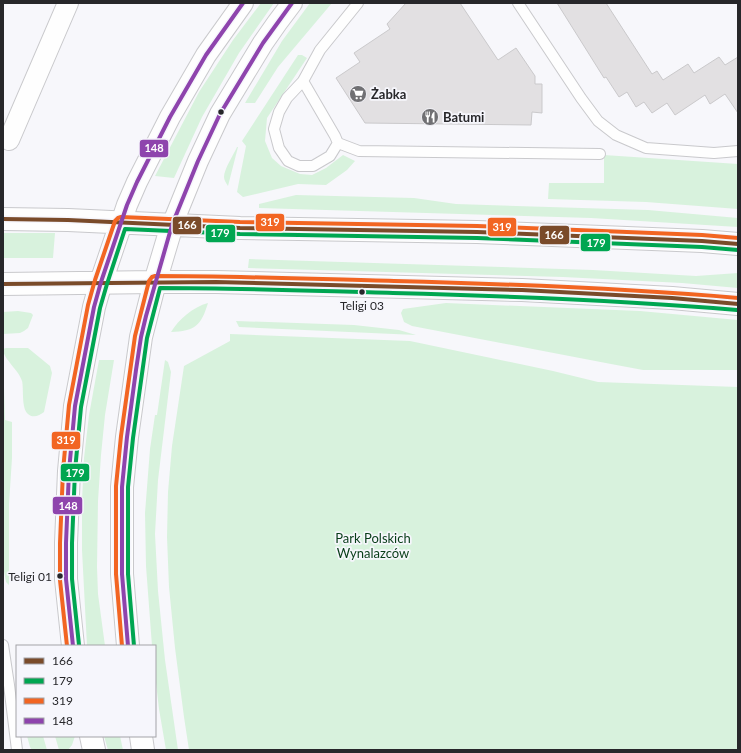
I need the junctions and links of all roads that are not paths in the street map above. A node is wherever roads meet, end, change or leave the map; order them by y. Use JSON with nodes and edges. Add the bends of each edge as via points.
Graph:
{"nodes":[{"id":1,"x":68,"y":3,"type":"edge"},
{"id":2,"x":243,"y":3,"type":"edge"},
{"id":3,"x":292,"y":3,"type":"edge"},
{"id":4,"x":358,"y":3,"type":"edge"},
{"id":5,"x":518,"y":3,"type":"edge"},
{"id":6,"x":303,"y":81,"type":"junction"},
{"id":7,"x":10,"y":140,"type":"dead end"},
{"id":8,"x":338,"y":143,"type":"junction"},
{"id":9,"x":738,"y":150,"type":"edge"},
{"id":10,"x":600,"y":154,"type":"dead end"},
{"id":11,"x":3,"y":219,"type":"edge"},
{"id":12,"x":121,"y":223,"type":"junction"},
{"id":13,"x":172,"y":225,"type":"junction"},
{"id":14,"x":738,"y":244,"type":"edge"},
{"id":15,"x":101,"y":282,"type":"junction"},
{"id":16,"x":155,"y":282,"type":"junction"},
{"id":17,"x":3,"y":284,"type":"edge"},
{"id":18,"x":738,"y":304,"type":"edge"},
{"id":19,"x":3,"y":645,"type":"edge"},
{"id":20,"x":73,"y":645,"type":"edge"},
{"id":21,"x":128,"y":645,"type":"edge"},
{"id":22,"x":91,"y":737,"type":"edge"},
{"id":23,"x":141,"y":737,"type":"edge"},
{"id":24,"x":17,"y":750,"type":"edge"},
{"id":25,"x":94,"y":750,"type":"edge"},
{"id":26,"x":143,"y":750,"type":"edge"}],
"edges":[{"from":1,"to":7,"type":"street"},
{"from":2,"to":12,"type":"street","via":[[206,55],[170,117],[137,182]]},
{"from":3,"to":13,"type":"street","via":[[220,114]]},
{"from":4,"to":6,"type":"lane","via":[[320,50]]},
{"from":5,"to":9,"type":"lane","via":[[598,121],[616,134],[646,148],[714,153]]},
{"from":6,"to":8,"type":"lane"},
{"from":6,"to":8,"type":"lane","via":[[287,98],[279,112],[274,129],[279,148],[288,161],[299,166],[313,166],[330,156]]},
{"from":8,"to":10,"type":"lane","via":[[359,150]]},
{"from":11,"to":12,"type":"main road"},
{"from":12,"to":13,"type":"main road"},
{"from":12,"to":15,"type":"main road"},
{"from":13,"to":14,"type":"main road","via":[[477,232]]},
{"from":13,"to":16,"type":"main road"},
{"from":15,"to":16,"type":"main road"},
{"from":15,"to":17,"type":"main road"},
{"from":15,"to":20,"type":"main road","via":[[75,406],[68,471],[66,579]]},
{"from":16,"to":18,"type":"main road","via":[[522,290]]},
{"from":16,"to":21,"type":"main road","via":[[140,345],[122,487],[122,574]]},
{"from":19,"to":24,"type":"lane"},
{"from":22,"to":25,"type":"main road"},
{"from":23,"to":26,"type":"main road"}]}
